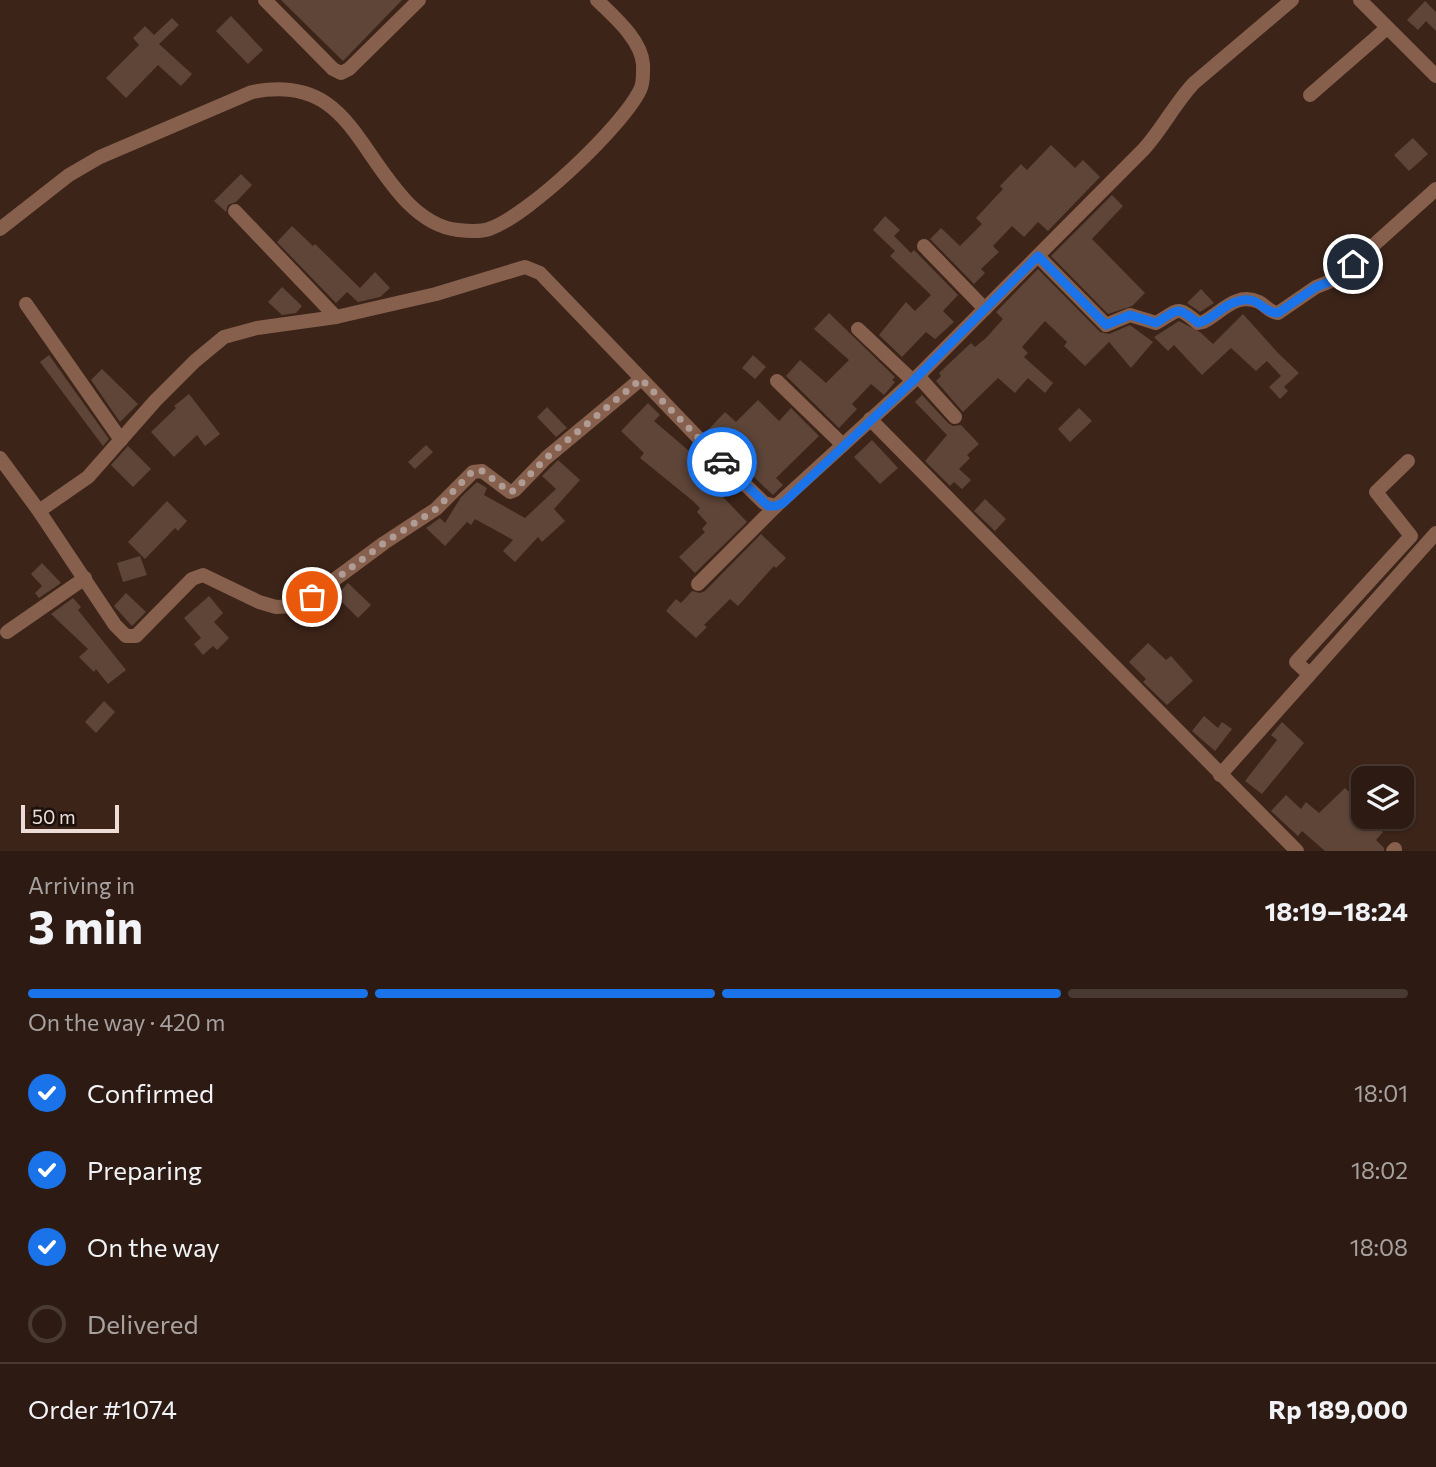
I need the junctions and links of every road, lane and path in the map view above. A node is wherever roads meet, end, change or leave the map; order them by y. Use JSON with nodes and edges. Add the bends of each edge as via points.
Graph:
{"nodes":[{"id":1,"x":265,"y":0,"type":"edge"},
{"id":2,"x":419,"y":0,"type":"edge"},
{"id":3,"x":597,"y":0,"type":"edge"},
{"id":4,"x":1292,"y":0,"type":"edge"},
{"id":5,"x":1360,"y":0,"type":"edge"},
{"id":6,"x":1387,"y":28,"type":"junction"},
{"id":7,"x":1436,"y":76,"type":"edge"},
{"id":8,"x":1310,"y":95,"type":"dead end"},
{"id":9,"x":1436,"y":189,"type":"edge"},
{"id":10,"x":235,"y":211,"type":"dead end"},
{"id":11,"x":0,"y":229,"type":"edge"},
{"id":12,"x":924,"y":246,"type":"dead end"},
{"id":13,"x":1038,"y":256,"type":"junction"},
{"id":14,"x":26,"y":304,"type":"dead end"},
{"id":15,"x":985,"y":309,"type":"junction"},
{"id":16,"x":336,"y":317,"type":"junction"},
{"id":17,"x":858,"y":329,"type":"dead end"},
{"id":18,"x":641,"y":379,"type":"junction"},
{"id":19,"x":916,"y":379,"type":"junction"},
{"id":20,"x":777,"y":381,"type":"dead end"},
{"id":21,"x":955,"y":418,"type":"dead end"},
{"id":22,"x":870,"y":419,"type":"junction"},
{"id":23,"x":121,"y":440,"type":"junction"},
{"id":24,"x":843,"y":445,"type":"junction"},
{"id":25,"x":0,"y":458,"type":"edge"},
{"id":26,"x":1408,"y":461,"type":"dead end"},
{"id":27,"x":776,"y":506,"type":"junction"},
{"id":28,"x":39,"y":510,"type":"junction"},
{"id":29,"x":1436,"y":533,"type":"edge"},
{"id":30,"x":85,"y":578,"type":"junction"},
{"id":31,"x":698,"y":584,"type":"dead end"},
{"id":32,"x":7,"y":632,"type":"dead end"},
{"id":33,"x":1309,"y":674,"type":"junction"},
{"id":34,"x":1220,"y":775,"type":"junction"},
{"id":35,"x":1297,"y":851,"type":"edge"}],
"edges":[{"from":1,"to":2,"type":"street","via":[[341,73]]},
{"from":3,"to":11,"type":"street","via":[[630,36],[643,61],[642,87],[623,116],[584,156],[533,202],[486,230],[438,226],[416,212],[336,108],[309,93],[273,88],[252,92],[100,157],[69,175]]},
{"from":4,"to":13,"type":"street","via":[[1188,90],[1144,149]]},
{"from":5,"to":6,"type":"street"},
{"from":6,"to":7,"type":"street"},
{"from":6,"to":8,"type":"street"},
{"from":9,"to":13,"type":"street","via":[[1336,279],[1278,313],[1256,301],[1243,300],[1224,305],[1198,323],[1178,309],[1156,323],[1130,315],[1106,325]]},
{"from":10,"to":16,"type":"street"},
{"from":12,"to":15,"type":"street"},
{"from":13,"to":15,"type":"street"},
{"from":14,"to":23,"type":"street"},
{"from":15,"to":19,"type":"street"},
{"from":16,"to":18,"type":"street","via":[[436,294],[506,271],[534,268]]},
{"from":16,"to":23,"type":"street","via":[[224,337],[195,361]]},
{"from":17,"to":19,"type":"street"},
{"from":18,"to":27,"type":"street","via":[[764,503]]},
{"from":18,"to":30,"type":"street","via":[[555,450],[515,490],[503,490],[482,471],[473,471],[436,509],[312,597],[292,606],[259,602],[203,575],[192,579],[131,638],[115,625]]},
{"from":19,"to":21,"type":"street"},
{"from":19,"to":22,"type":"street"},
{"from":20,"to":24,"type":"street"},
{"from":22,"to":24,"type":"street"},
{"from":22,"to":34,"type":"street"},
{"from":23,"to":28,"type":"street","via":[[89,477]]},
{"from":24,"to":27,"type":"street"},
{"from":25,"to":28,"type":"street"},
{"from":26,"to":33,"type":"street","via":[[1376,492],[1411,537],[1296,662]]},
{"from":27,"to":31,"type":"street"},
{"from":28,"to":30,"type":"street"},
{"from":29,"to":33,"type":"street"},
{"from":30,"to":32,"type":"street"},
{"from":33,"to":34,"type":"street"},
{"from":34,"to":35,"type":"street"}]}
